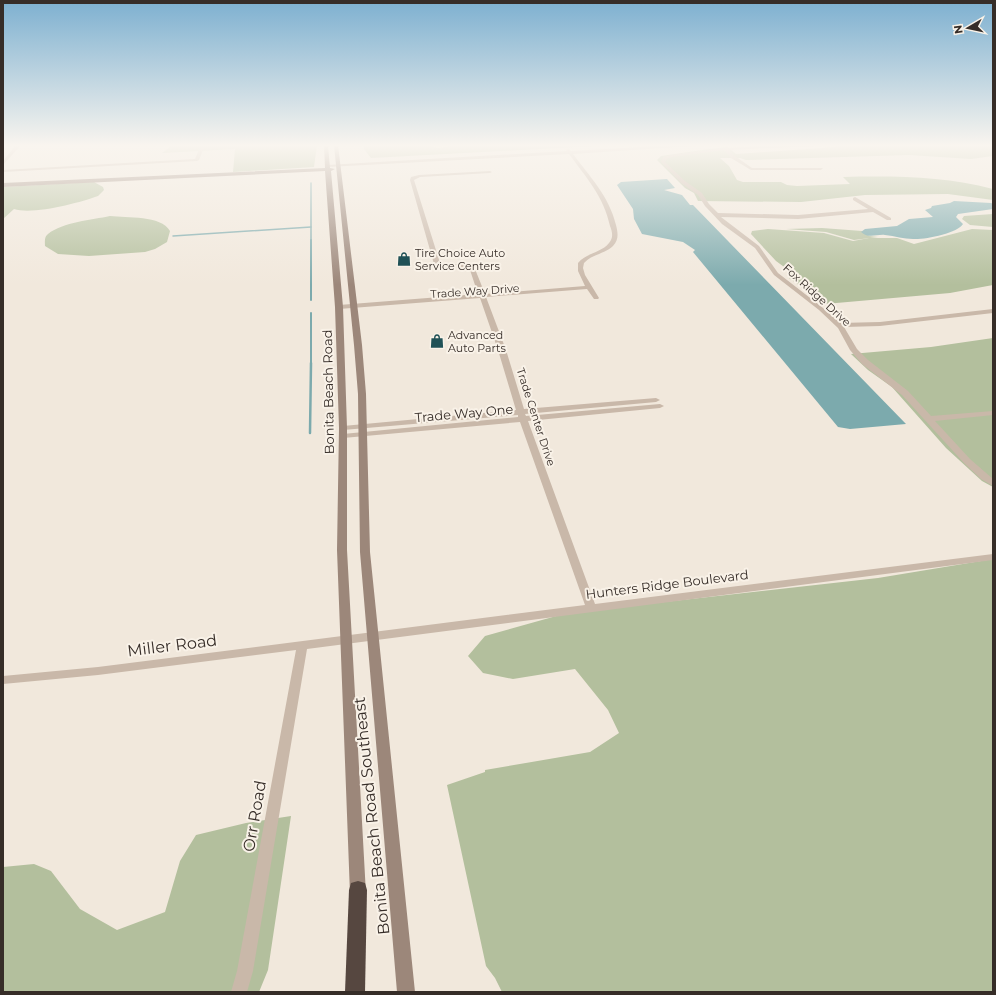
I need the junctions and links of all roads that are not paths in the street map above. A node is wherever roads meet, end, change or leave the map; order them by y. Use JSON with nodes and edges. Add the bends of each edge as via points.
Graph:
{"nodes":[{"id":1,"x":330,"y":191,"type":"edge"},
{"id":2,"x":341,"y":191,"type":"edge"},
{"id":3,"x":416,"y":191,"type":"edge"},
{"id":4,"x":600,"y":191,"type":"edge"},
{"id":5,"x":696,"y":191,"type":"edge"},
{"id":6,"x":855,"y":199,"type":"dead end"},
{"id":7,"x":873,"y":210,"type":"junction"},
{"id":8,"x":716,"y":215,"type":"junction"},
{"id":9,"x":889,"y":219,"type":"dead end"},
{"id":10,"x":591,"y":289,"type":"junction"},
{"id":11,"x":484,"y":298,"type":"junction"},
{"id":12,"x":596,"y":298,"type":"dead end"},
{"id":13,"x":357,"y":306,"type":"junction"},
{"id":14,"x":338,"y":307,"type":"junction"},
{"id":15,"x":993,"y":311,"type":"edge"},
{"id":16,"x":838,"y":324,"type":"junction"},
{"id":17,"x":658,"y":403,"type":"dead end"},
{"id":18,"x":993,"y":413,"type":"edge"},
{"id":19,"x":522,"y":416,"type":"junction"},
{"id":20,"x":928,"y":419,"type":"junction"},
{"id":21,"x":362,"y":430,"type":"junction"},
{"id":22,"x":343,"y":432,"type":"junction"},
{"id":23,"x":993,"y":483,"type":"edge"},
{"id":24,"x":993,"y":557,"type":"edge"},
{"id":25,"x":591,"y":608,"type":"junction"},
{"id":26,"x":372,"y":636,"type":"junction"},
{"id":27,"x":345,"y":639,"type":"junction"},
{"id":28,"x":302,"y":645,"type":"junction"},
{"id":29,"x":3,"y":680,"type":"edge"},
{"id":30,"x":358,"y":890,"type":"junction"},
{"id":31,"x":239,"y":992,"type":"edge"},
{"id":32,"x":355,"y":992,"type":"edge"},
{"id":33,"x":363,"y":992,"type":"edge"},
{"id":34,"x":406,"y":992,"type":"edge"}],
"edges":[{"from":1,"to":14,"type":"street","name":"Bonita Beach Road"},
{"from":2,"to":13,"type":"street"},
{"from":3,"to":11,"type":"street","name":"Trade Center Drive","via":[[436,262],[448,266],[471,265]]},
{"from":4,"to":10,"type":"street","via":[[611,212],[615,234],[611,246],[588,257],[581,265],[580,269]]},
{"from":5,"to":8,"type":"street","name":"Fox Ridge Drive"},
{"from":6,"to":7,"type":"street"},
{"from":7,"to":8,"type":"street","via":[[798,218]]},
{"from":7,"to":9,"type":"street"},
{"from":8,"to":16,"type":"street","name":"Fox Ridge Drive","via":[[757,247],[776,274]]},
{"from":10,"to":11,"type":"street","name":"Trade Way Drive"},
{"from":10,"to":12,"type":"street"},
{"from":11,"to":13,"type":"street","name":"Trade Way Drive","via":[[368,309]]},
{"from":11,"to":19,"type":"street","name":"Trade Center Drive"},
{"from":13,"to":14,"type":"street","name":"Trade Way Drive"},
{"from":13,"to":21,"type":"street"},
{"from":14,"to":22,"type":"street","name":"Bonita Beach Road"},
{"from":15,"to":16,"type":"street","via":[[880,324]]},
{"from":16,"to":20,"type":"street","name":"Fox Ridge Drive","via":[[854,350],[865,362],[898,386]]},
{"from":17,"to":19,"type":"street","name":"Trade Way One"},
{"from":18,"to":20,"type":"street"},
{"from":19,"to":21,"type":"street","name":"Trade Way One"},
{"from":19,"to":25,"type":"street","name":"Trade Center Drive"},
{"from":20,"to":23,"type":"street","name":"Fox Ridge Drive","via":[[984,477]]},
{"from":21,"to":22,"type":"street","name":"Trade Way One"},
{"from":21,"to":26,"type":"street","via":[[365,544]]},
{"from":22,"to":27,"type":"street","name":"Bonita Beach Road","via":[[342,550]]},
{"from":24,"to":25,"type":"street","name":"Hunters Ridge Boulevard"},
{"from":25,"to":26,"type":"street","name":"Hunters Ridge Boulevard"},
{"from":26,"to":27,"type":"street","name":"Hunters Ridge Boulevard"},
{"from":26,"to":34,"type":"street","name":"Bonita Beach Road Southeast"},
{"from":27,"to":28,"type":"street","name":"Miller Road"},
{"from":27,"to":30,"type":"street","name":"Bonita Beach Road Southeast"},
{"from":28,"to":29,"type":"street","name":"Miller Road"},
{"from":28,"to":31,"type":"street","name":"Orr Road"},
{"from":30,"to":32,"type":"highway"},
{"from":30,"to":33,"type":"street","name":"Bonita Beach Road Southeast"}]}
